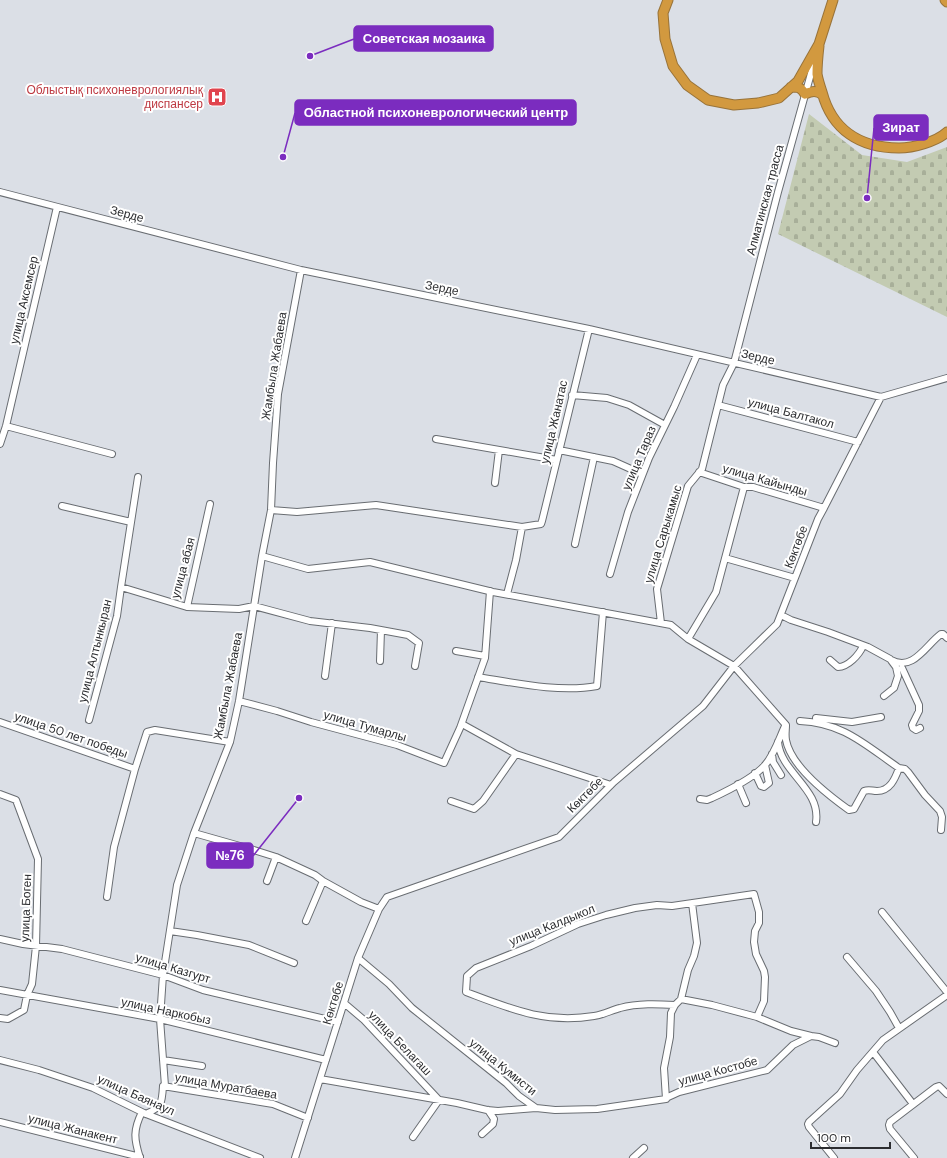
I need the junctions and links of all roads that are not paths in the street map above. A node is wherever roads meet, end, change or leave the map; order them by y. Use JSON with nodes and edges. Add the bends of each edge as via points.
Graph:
{"nodes":[{"id":1,"x":668,"y":0,"type":"edge"},
{"id":2,"x":832,"y":3,"type":"edge"},
{"id":3,"x":819,"y":44,"type":"junction"},
{"id":4,"x":791,"y":87,"type":"junction"},
{"id":5,"x":805,"y":94,"type":"junction"},
{"id":6,"x":822,"y":95,"type":"junction"},
{"id":7,"x":947,"y":132,"type":"edge"},
{"id":8,"x":0,"y":192,"type":"edge"},
{"id":9,"x":57,"y":207,"type":"junction"},
{"id":10,"x":301,"y":270,"type":"junction"},
{"id":11,"x":589,"y":329,"type":"junction"},
{"id":12,"x":697,"y":354,"type":"junction"},
{"id":13,"x":734,"y":363,"type":"junction"},
{"id":14,"x":947,"y":378,"type":"edge"},
{"id":15,"x":572,"y":395,"type":"junction"},
{"id":16,"x":881,"y":397,"type":"junction"},
{"id":17,"x":718,"y":405,"type":"junction"},
{"id":18,"x":665,"y":425,"type":"junction"},
{"id":19,"x":6,"y":426,"type":"junction"},
{"id":20,"x":436,"y":439,"type":"dead end"},
{"id":21,"x":858,"y":442,"type":"junction"},
{"id":22,"x":0,"y":444,"type":"edge"},
{"id":23,"x":499,"y":450,"type":"junction"},
{"id":24,"x":559,"y":450,"type":"junction"},
{"id":25,"x":112,"y":454,"type":"dead end"},
{"id":26,"x":594,"y":457,"type":"junction"},
{"id":27,"x":557,"y":460,"type":"junction"},
{"id":28,"x":699,"y":472,"type":"junction"},
{"id":29,"x":642,"y":474,"type":"junction"},
{"id":30,"x":138,"y":477,"type":"dead end"},
{"id":31,"x":495,"y":483,"type":"dead end"},
{"id":32,"x":744,"y":487,"type":"junction"},
{"id":33,"x":210,"y":504,"type":"dead end"},
{"id":34,"x":62,"y":506,"type":"dead end"},
{"id":35,"x":824,"y":508,"type":"junction"},
{"id":36,"x":271,"y":510,"type":"junction"},
{"id":37,"x":131,"y":522,"type":"junction"},
{"id":38,"x":522,"y":527,"type":"junction"},
{"id":39,"x":575,"y":544,"type":"dead end"},
{"id":40,"x":262,"y":556,"type":"junction"},
{"id":41,"x":725,"y":558,"type":"junction"},
{"id":42,"x":610,"y":574,"type":"dead end"},
{"id":43,"x":795,"y":578,"type":"junction"},
{"id":44,"x":121,"y":587,"type":"junction"},
{"id":45,"x":490,"y":591,"type":"junction"},
{"id":46,"x":507,"y":594,"type":"junction"},
{"id":47,"x":254,"y":606,"type":"junction"},
{"id":48,"x":187,"y":607,"type":"junction"},
{"id":49,"x":603,"y":612,"type":"junction"},
{"id":50,"x":781,"y":615,"type":"junction"},
{"id":51,"x":332,"y":623,"type":"junction"},
{"id":52,"x":661,"y":624,"type":"junction"},
{"id":53,"x":381,"y":630,"type":"junction"},
{"id":54,"x":947,"y":638,"type":"edge"},
{"id":55,"x":688,"y":639,"type":"junction"},
{"id":56,"x":863,"y":646,"type":"junction"},
{"id":57,"x":456,"y":651,"type":"dead end"},
{"id":58,"x":485,"y":656,"type":"junction"},
{"id":59,"x":890,"y":659,"type":"junction"},
{"id":60,"x":830,"y":660,"type":"dead end"},
{"id":61,"x":380,"y":661,"type":"dead end"},
{"id":62,"x":415,"y":666,"type":"dead end"},
{"id":63,"x":734,"y":666,"type":"junction"},
{"id":64,"x":902,"y":668,"type":"dead end"},
{"id":65,"x":325,"y":676,"type":"dead end"},
{"id":66,"x":478,"y":677,"type":"junction"},
{"id":67,"x":884,"y":696,"type":"dead end"},
{"id":68,"x":239,"y":701,"type":"junction"},
{"id":69,"x":882,"y":717,"type":"dead end"},
{"id":70,"x":816,"y":718,"type":"dead end"},
{"id":71,"x":89,"y":720,"type":"dead end"},
{"id":72,"x":800,"y":721,"type":"dead end"},
{"id":73,"x":0,"y":722,"type":"edge"},
{"id":74,"x":462,"y":724,"type":"junction"},
{"id":75,"x":786,"y":725,"type":"junction"},
{"id":76,"x":920,"y":728,"type":"dead end"},
{"id":77,"x":778,"y":740,"type":"junction"},
{"id":78,"x":230,"y":742,"type":"junction"},
{"id":79,"x":516,"y":754,"type":"junction"},
{"id":80,"x":772,"y":754,"type":"junction"},
{"id":81,"x":765,"y":765,"type":"junction"},
{"id":82,"x":900,"y":768,"type":"junction"},
{"id":83,"x":135,"y":769,"type":"junction"},
{"id":84,"x":755,"y":773,"type":"junction"},
{"id":85,"x":781,"y":775,"type":"dead end"},
{"id":86,"x":738,"y":784,"type":"junction"},
{"id":87,"x":611,"y":786,"type":"junction"},
{"id":88,"x":0,"y":794,"type":"edge"},
{"id":89,"x":700,"y":799,"type":"dead end"},
{"id":90,"x":451,"y":801,"type":"dead end"},
{"id":91,"x":746,"y":803,"type":"dead end"},
{"id":92,"x":816,"y":822,"type":"dead end"},
{"id":93,"x":941,"y":830,"type":"dead end"},
{"id":94,"x":194,"y":833,"type":"junction"},
{"id":95,"x":276,"y":858,"type":"junction"},
{"id":96,"x":268,"y":881,"type":"dead end"},
{"id":97,"x":323,"y":881,"type":"junction"},
{"id":98,"x":107,"y":897,"type":"dead end"},
{"id":99,"x":692,"y":903,"type":"junction"},
{"id":100,"x":379,"y":909,"type":"junction"},
{"id":101,"x":882,"y":912,"type":"dead end"},
{"id":102,"x":306,"y":921,"type":"dead end"},
{"id":103,"x":170,"y":931,"type":"junction"},
{"id":104,"x":0,"y":939,"type":"edge"},
{"id":105,"x":36,"y":946,"type":"junction"},
{"id":106,"x":847,"y":957,"type":"dead end"},
{"id":107,"x":358,"y":958,"type":"junction"},
{"id":108,"x":294,"y":963,"type":"dead end"},
{"id":109,"x":163,"y":975,"type":"junction"},
{"id":110,"x":0,"y":990,"type":"edge"},
{"id":111,"x":947,"y":994,"type":"edge"},
{"id":112,"x":27,"y":995,"type":"junction"},
{"id":113,"x":681,"y":999,"type":"junction"},
{"id":114,"x":344,"y":1003,"type":"junction"},
{"id":115,"x":675,"y":1005,"type":"junction"},
{"id":116,"x":757,"y":1017,"type":"junction"},
{"id":117,"x":0,"y":1018,"type":"edge"},
{"id":118,"x":160,"y":1019,"type":"junction"},
{"id":119,"x":338,"y":1022,"type":"junction"},
{"id":120,"x":899,"y":1028,"type":"junction"},
{"id":121,"x":791,"y":1031,"type":"junction"},
{"id":122,"x":811,"y":1036,"type":"junction"},
{"id":123,"x":835,"y":1043,"type":"dead end"},
{"id":124,"x":793,"y":1045,"type":"junction"},
{"id":125,"x":873,"y":1052,"type":"junction"},
{"id":126,"x":0,"y":1060,"type":"edge"},
{"id":127,"x":163,"y":1060,"type":"junction"},
{"id":128,"x":326,"y":1060,"type":"junction"},
{"id":129,"x":202,"y":1066,"type":"dead end"},
{"id":130,"x":320,"y":1079,"type":"junction"},
{"id":131,"x":163,"y":1086,"type":"junction"},
{"id":132,"x":947,"y":1094,"type":"edge"},
{"id":133,"x":666,"y":1099,"type":"junction"},
{"id":134,"x":439,"y":1100,"type":"junction"},
{"id":135,"x":913,"y":1104,"type":"junction"},
{"id":136,"x":536,"y":1108,"type":"junction"},
{"id":137,"x":488,"y":1110,"type":"junction"},
{"id":138,"x":144,"y":1113,"type":"junction"},
{"id":139,"x":308,"y":1118,"type":"junction"},
{"id":140,"x":0,"y":1122,"type":"edge"},
{"id":141,"x":482,"y":1134,"type":"dead end"},
{"id":142,"x":413,"y":1137,"type":"dead end"},
{"id":143,"x":644,"y":1148,"type":"dead end"},
{"id":144,"x":140,"y":1158,"type":"edge"},
{"id":145,"x":260,"y":1158,"type":"edge"},
{"id":146,"x":295,"y":1158,"type":"edge"},
{"id":147,"x":633,"y":1158,"type":"edge"},
{"id":148,"x":834,"y":1158,"type":"edge"},
{"id":149,"x":914,"y":1158,"type":"edge"}],
"edges":[{"from":1,"to":4,"type":"highway","via":[[663,13],[665,39],[673,66],[687,85],[708,100],[734,105],[758,103],[779,98]]},
{"from":2,"to":3,"type":"highway"},
{"from":3,"to":4,"type":"highway","via":[[798,81]]},
{"from":3,"to":5,"type":"street","name":"Алматинская трасса"},
{"from":3,"to":6,"type":"highway","via":[[817,75]]},
{"from":4,"to":5,"type":"highway","via":[[799,87]]},
{"from":5,"to":6,"type":"highway","via":[[815,91]]},
{"from":5,"to":13,"type":"street","name":"Алматинская трасса"},
{"from":6,"to":7,"type":"highway","via":[[840,127],[871,146],[908,148],[941,138]]},
{"from":8,"to":9,"type":"street","name":"Зерде"},
{"from":9,"to":10,"type":"street","name":"Зерде"},
{"from":9,"to":19,"type":"street","name":"улица Аксемсер"},
{"from":10,"to":11,"type":"street","name":"Зерде"},
{"from":10,"to":36,"type":"street","name":"Жамбыла Жабаева","via":[[278,394]]},
{"from":11,"to":12,"type":"street","name":"Зерде"},
{"from":11,"to":15,"type":"street","name":"улица Жанатас"},
{"from":12,"to":13,"type":"street","name":"Зерде"},
{"from":12,"to":18,"type":"street","name":"улица Тараз"},
{"from":13,"to":16,"type":"street","name":"Зерде"},
{"from":13,"to":17,"type":"street","name":"улица Сарыкамыс","via":[[723,385]]},
{"from":14,"to":16,"type":"street"},
{"from":15,"to":18,"type":"street","via":[[607,398],[629,405]]},
{"from":15,"to":24,"type":"street","name":"улица Жанатас"},
{"from":16,"to":21,"type":"street","name":"Көктөбе"},
{"from":17,"to":21,"type":"street","name":"улица Балтакол"},
{"from":17,"to":28,"type":"street","name":"улица Сарыкамыс","via":[[702,469]]},
{"from":18,"to":29,"type":"street","name":"улица Тараз"},
{"from":19,"to":22,"type":"street","name":"улица Аксемсер"},
{"from":19,"to":25,"type":"street"},
{"from":20,"to":23,"type":"street"},
{"from":21,"to":35,"type":"street","name":"Көктөбе"},
{"from":23,"to":27,"type":"street"},
{"from":23,"to":31,"type":"street"},
{"from":24,"to":26,"type":"street"},
{"from":24,"to":27,"type":"street","name":"улица Жанатас"},
{"from":26,"to":29,"type":"street","via":[[613,461]]},
{"from":26,"to":39,"type":"street"},
{"from":27,"to":38,"type":"street","name":"улица Жанатас","via":[[541,524]]},
{"from":28,"to":32,"type":"street","name":"улица Кайынды"},
{"from":28,"to":52,"type":"street","name":"улица Сарыкамыс","via":[[688,486],[657,589]]},
{"from":29,"to":42,"type":"street","name":"улица Тараз"},
{"from":30,"to":37,"type":"street"},
{"from":32,"to":35,"type":"street","name":"улица Кайынды","via":[[753,487]]},
{"from":32,"to":41,"type":"street"},
{"from":33,"to":48,"type":"street","name":"улица абая"},
{"from":34,"to":37,"type":"street"},
{"from":35,"to":43,"type":"street","name":"Көктөбе"},
{"from":36,"to":38,"type":"street","via":[[297,512],[376,505]]},
{"from":36,"to":40,"type":"street","name":"Жамбыла Жабаева"},
{"from":37,"to":44,"type":"street"},
{"from":38,"to":46,"type":"street"},
{"from":40,"to":45,"type":"street","via":[[308,569],[370,562]]},
{"from":40,"to":47,"type":"street","name":"Жамбыла Жабаева"},
{"from":41,"to":43,"type":"street"},
{"from":41,"to":55,"type":"street","via":[[716,592]]},
{"from":43,"to":50,"type":"street","name":"Көктөбе"},
{"from":44,"to":48,"type":"street","name":"улица абая"},
{"from":44,"to":71,"type":"street","name":"улица Алтынкыран","via":[[117,616]]},
{"from":45,"to":46,"type":"street"},
{"from":45,"to":58,"type":"street","name":"улица Тумарлы"},
{"from":46,"to":49,"type":"street"},
{"from":47,"to":48,"type":"street","via":[[239,609]]},
{"from":47,"to":51,"type":"street"},
{"from":47,"to":68,"type":"street","name":"Жамбыла Жабаева"},
{"from":49,"to":52,"type":"street"},
{"from":49,"to":66,"type":"street","via":[[597,686],[535,686]]},
{"from":50,"to":56,"type":"street"},
{"from":50,"to":63,"type":"street","name":"Көктөбе","via":[[777,624]]},
{"from":51,"to":53,"type":"street"},
{"from":51,"to":65,"type":"street"},
{"from":52,"to":55,"type":"street","via":[[671,625]]},
{"from":53,"to":61,"type":"street"},
{"from":53,"to":62,"type":"street","via":[[408,635],[419,643]]},
{"from":54,"to":59,"type":"street","via":[[940,634],[912,661],[899,663]]},
{"from":55,"to":63,"type":"street"},
{"from":56,"to":59,"type":"street"},
{"from":56,"to":60,"type":"street","via":[[844,666],[838,667]]},
{"from":57,"to":58,"type":"street"},
{"from":58,"to":66,"type":"street","name":"улица Тумарлы"},
{"from":59,"to":67,"type":"street","via":[[896,667],[898,676],[894,688]]},
{"from":63,"to":75,"type":"street"},
{"from":63,"to":87,"type":"street","name":"Көктөбе","via":[[702,706]]},
{"from":64,"to":76,"type":"street","via":[[919,705],[912,725],[916,730]]},
{"from":66,"to":74,"type":"street","name":"улица Тумарлы"},
{"from":68,"to":74,"type":"street","name":"улица Тумарлы","via":[[397,745],[444,763]]},
{"from":68,"to":78,"type":"street","name":"Жамбыла Жабаева"},
{"from":69,"to":70,"type":"street","via":[[852,722]]},
{"from":72,"to":82,"type":"street","via":[[826,725],[846,732]]},
{"from":73,"to":83,"type":"street","name":"улица 50 лет победы"},
{"from":74,"to":79,"type":"street"},
{"from":75,"to":77,"type":"street"},
{"from":75,"to":82,"type":"street","via":[[786,740],[795,760],[820,787],[850,810],[854,809],[864,791],[889,787]]},
{"from":77,"to":80,"type":"street"},
{"from":77,"to":92,"type":"street","via":[[780,754],[810,796],[817,814]]},
{"from":78,"to":83,"type":"street","name":"улица 50 лет победы","via":[[155,730],[147,732]]},
{"from":78,"to":94,"type":"street","name":"Жамбыла Жабаева"},
{"from":79,"to":87,"type":"street"},
{"from":79,"to":90,"type":"street","via":[[483,801],[474,809]]},
{"from":80,"to":81,"type":"street"},
{"from":80,"to":85,"type":"street","via":[[773,762]]},
{"from":81,"to":84,"type":"street"},
{"from":81,"to":84,"type":"street","via":[[769,783],[767,786],[761,786]]},
{"from":82,"to":93,"type":"street","via":[[908,772],[940,811]]},
{"from":83,"to":98,"type":"street","name":"улица 50 лет победы","via":[[114,847]]},
{"from":84,"to":86,"type":"street"},
{"from":86,"to":89,"type":"street","via":[[707,800]]},
{"from":86,"to":91,"type":"street"},
{"from":87,"to":100,"type":"street","name":"Көктөбе","via":[[559,837],[387,898]]},
{"from":88,"to":105,"type":"street","name":"улица Боген","via":[[16,800],[38,859]]},
{"from":94,"to":95,"type":"street"},
{"from":94,"to":103,"type":"street","name":"Жамбыла Жабаева","via":[[177,885]]},
{"from":95,"to":96,"type":"street"},
{"from":95,"to":97,"type":"street"},
{"from":97,"to":100,"type":"street"},
{"from":97,"to":102,"type":"street"},
{"from":99,"to":113,"type":"street","via":[[697,943]]},
{"from":99,"to":115,"type":"street","name":"улица Калдыкол","via":[[635,908],[578,924],[476,968],[468,976],[466,992],[518,1012],[552,1018],[571,1019],[595,1016],[622,1008]]},
{"from":99,"to":116,"type":"street","name":"улица Калдыкол","via":[[754,894],[759,912],[754,942],[765,977],[764,1001]]},
{"from":100,"to":107,"type":"street","name":"Көктөбе"},
{"from":101,"to":111,"type":"street"},
{"from":103,"to":108,"type":"street","via":[[249,945]]},
{"from":103,"to":109,"type":"street","name":"Жамбыла Жабаева"},
{"from":104,"to":105,"type":"street","name":"улица Казгурт"},
{"from":105,"to":109,"type":"street","name":"улица Казгурт","via":[[62,949]]},
{"from":105,"to":112,"type":"street","name":"улица Боген","via":[[32,984]]},
{"from":106,"to":120,"type":"street","via":[[876,991]]},
{"from":107,"to":114,"type":"street","name":"Көктөбе"},
{"from":107,"to":136,"type":"street","name":"улица Кумисти","via":[[412,1008]]},
{"from":109,"to":118,"type":"street","name":"Жамбыла Жабаева"},
{"from":109,"to":119,"type":"street","name":"улица Казгурт","via":[[203,990]]},
{"from":110,"to":112,"type":"street","name":"улица Наркобыз"},
{"from":111,"to":120,"type":"street"},
{"from":112,"to":117,"type":"street","name":"улица Боген","via":[[24,1010],[8,1019]]},
{"from":112,"to":118,"type":"street","name":"улица Наркобыз"},
{"from":113,"to":115,"type":"street"},
{"from":113,"to":116,"type":"street"},
{"from":114,"to":119,"type":"street","name":"Көктөбе"},
{"from":114,"to":134,"type":"street","name":"улица Белагаш","via":[[364,1020]]},
{"from":115,"to":133,"type":"street","via":[[671,1013],[670,1037],[664,1068]]},
{"from":116,"to":121,"type":"street"},
{"from":118,"to":127,"type":"street","name":"Жамбыла Жабаева"},
{"from":118,"to":128,"type":"street","name":"улица Наркобыз"},
{"from":119,"to":128,"type":"street","name":"Көктөбе"},
{"from":120,"to":125,"type":"street","via":[[883,1040]]},
{"from":121,"to":122,"type":"street"},
{"from":121,"to":124,"type":"street"},
{"from":122,"to":123,"type":"street"},
{"from":122,"to":124,"type":"street","name":"улица Костобе"},
{"from":124,"to":133,"type":"street","name":"улица Костобе","via":[[767,1070],[680,1092]]},
{"from":125,"to":135,"type":"street"},
{"from":125,"to":148,"type":"street","via":[[840,1094],[808,1124]]},
{"from":126,"to":138,"type":"street","name":"улица Баянаул","via":[[93,1088]]},
{"from":127,"to":129,"type":"street"},
{"from":127,"to":131,"type":"street","name":"Жамбыла Жабаева"},
{"from":128,"to":130,"type":"street","name":"Көктөбе"},
{"from":130,"to":134,"type":"street"},
{"from":130,"to":139,"type":"street","name":"Көктөбе"},
{"from":131,"to":138,"type":"street","name":"Жамбыла Жабаева","via":[[162,1101],[156,1109]]},
{"from":131,"to":139,"type":"street","name":"улица Муратбаева","via":[[273,1104]]},
{"from":132,"to":135,"type":"street","via":[[939,1086]]},
{"from":133,"to":136,"type":"street","name":"улица Кумисти","via":[[597,1109]]},
{"from":134,"to":137,"type":"street"},
{"from":134,"to":142,"type":"street"},
{"from":135,"to":149,"type":"street","via":[[889,1125]]},
{"from":136,"to":137,"type":"street"},
{"from":137,"to":141,"type":"street","via":[[494,1118]]},
{"from":138,"to":144,"type":"street","via":[[136,1123],[135,1138]]},
{"from":138,"to":145,"type":"street","name":"улица Баянаул"},
{"from":139,"to":146,"type":"street","name":"Көктөбе"},
{"from":140,"to":144,"type":"street","name":"улица Жанакент"},
{"from":143,"to":147,"type":"street"}]}
